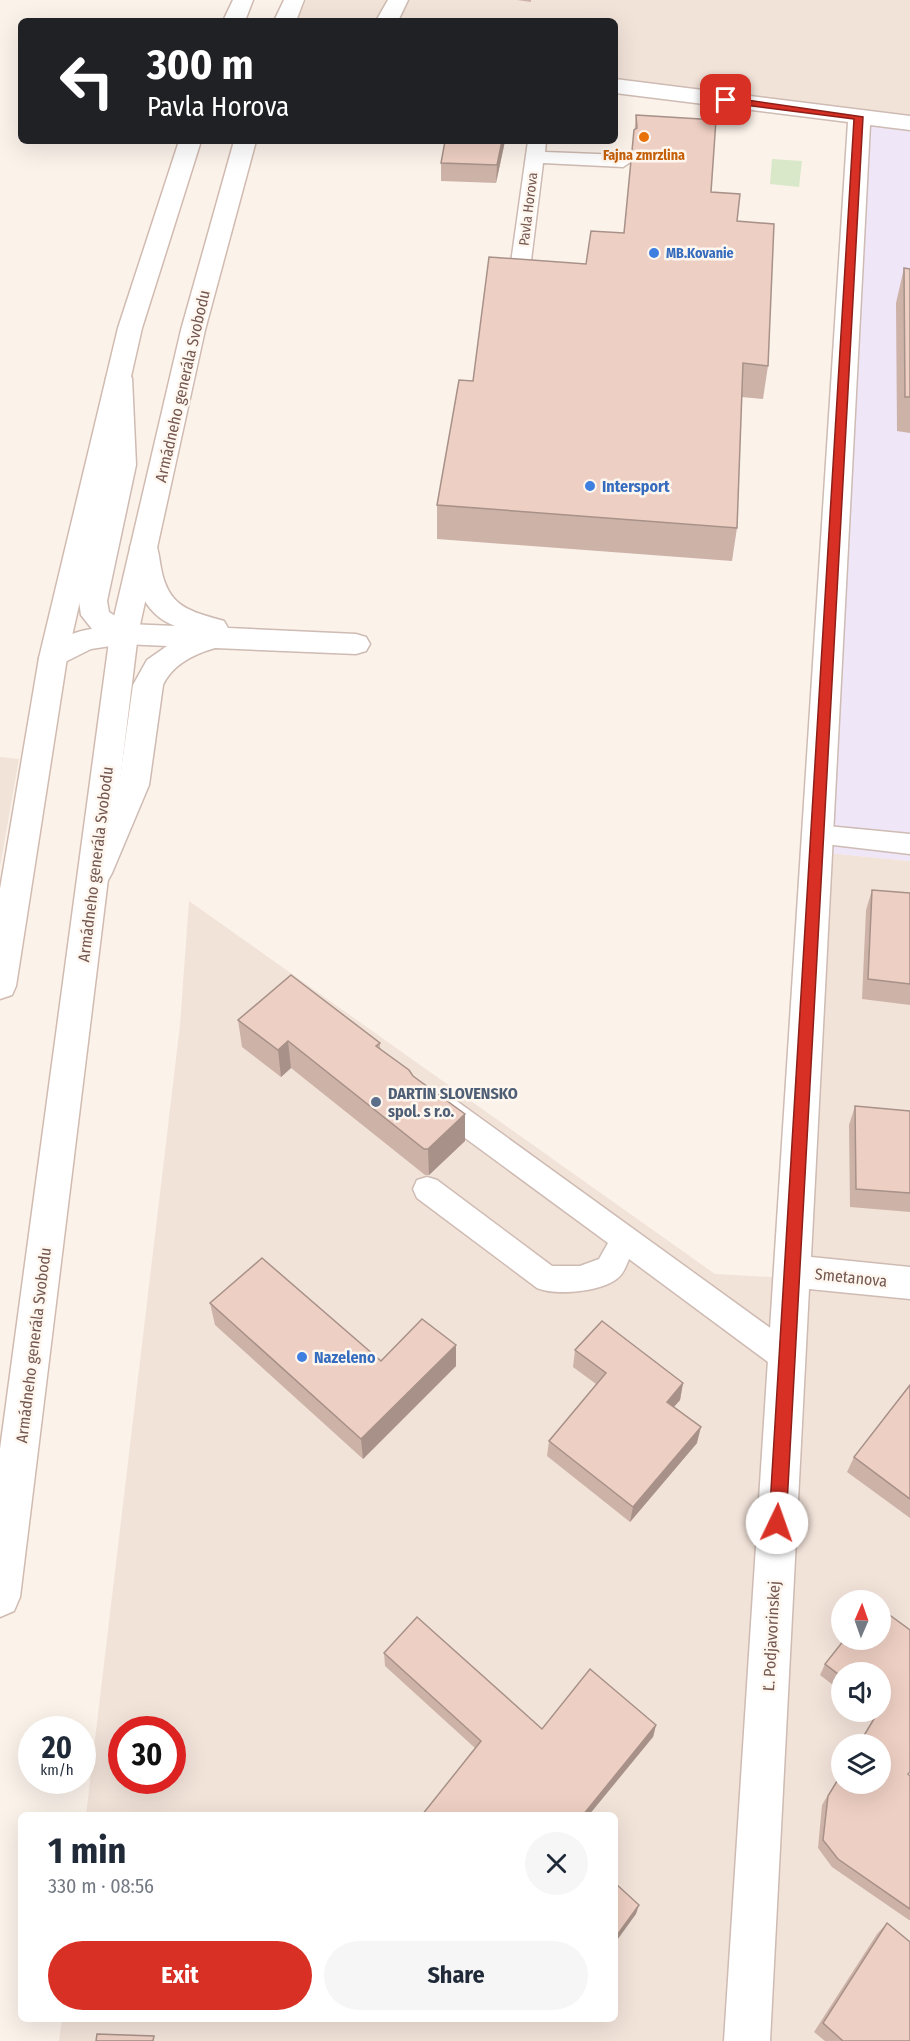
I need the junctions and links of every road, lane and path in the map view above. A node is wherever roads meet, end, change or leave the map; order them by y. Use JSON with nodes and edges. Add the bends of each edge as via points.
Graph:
{"nodes":[{"id":1,"x":243,"y":0,"type":"edge"},
{"id":2,"x":294,"y":0,"type":"edge"},
{"id":3,"x":398,"y":0,"type":"edge"},
{"id":4,"x":235,"y":18,"type":"edge"},
{"id":5,"x":286,"y":18,"type":"edge"},
{"id":6,"x":389,"y":18,"type":"edge"},
{"id":7,"x":618,"y":86,"type":"edge"},
{"id":8,"x":859,"y":117,"type":"junction"},
{"id":9,"x":910,"y":123,"type":"edge"},
{"id":10,"x":189,"y":144,"type":"edge"},
{"id":11,"x":245,"y":144,"type":"edge"},
{"id":12,"x":536,"y":149,"type":"edge"},
{"id":13,"x":623,"y":161,"type":"dead end"},
{"id":14,"x":519,"y":277,"type":"edge"},
{"id":15,"x":119,"y":378,"type":"junction"},
{"id":16,"x":144,"y":547,"type":"junction"},
{"id":17,"x":124,"y":634,"type":"junction"},
{"id":18,"x":216,"y":638,"type":"junction"},
{"id":19,"x":263,"y":640,"type":"junction"},
{"id":20,"x":356,"y":644,"type":"dead end"},
{"id":21,"x":53,"y":658,"type":"junction"},
{"id":22,"x":817,"y":835,"type":"junction"},
{"id":23,"x":910,"y":844,"type":"edge"},
{"id":24,"x":93,"y":880,"type":"junction"},
{"id":25,"x":0,"y":986,"type":"edge"},
{"id":26,"x":425,"y":1094,"type":"edge"},
{"id":27,"x":427,"y":1189,"type":"dead end"},
{"id":28,"x":625,"y":1240,"type":"junction"},
{"id":29,"x":792,"y":1271,"type":"junction"},
{"id":30,"x":910,"y":1283,"type":"edge"},
{"id":31,"x":787,"y":1358,"type":"junction"},
{"id":32,"x":0,"y":1597,"type":"edge"},
{"id":33,"x":747,"y":2041,"type":"edge"}],
"edges":[{"from":1,"to":4,"type":"street"},
{"from":2,"to":5,"type":"street"},
{"from":3,"to":6,"type":"street"},
{"from":7,"to":8,"type":"street"},
{"from":8,"to":9,"type":"street"},
{"from":8,"to":22,"type":"street","name":"Ľ. Podjavorinskej"},
{"from":10,"to":15,"type":"street","via":[[130,328]]},
{"from":11,"to":16,"type":"street","name":"Armádneho generála Svobodu","via":[[193,330]]},
{"from":12,"to":13,"type":"lane"},
{"from":12,"to":14,"type":"lane","name":"Pavla Horova"},
{"from":15,"to":17,"type":"street","via":[[123,465],[93,601],[95,615]]},
{"from":15,"to":21,"type":"street"},
{"from":16,"to":17,"type":"street","name":"Armádneho generála Svobodu"},
{"from":16,"to":19,"type":"street","via":[[148,584],[162,607],[194,623]]},
{"from":17,"to":18,"type":"street"},
{"from":17,"to":21,"type":"street","via":[[84,640]]},
{"from":17,"to":24,"type":"street","name":"Armádneho generála Svobodu"},
{"from":18,"to":19,"type":"street"},
{"from":18,"to":24,"type":"street","via":[[187,646],[157,667],[148,686],[134,785]]},
{"from":19,"to":20,"type":"street"},
{"from":21,"to":25,"type":"street"},
{"from":22,"to":23,"type":"lane"},
{"from":22,"to":29,"type":"street","name":"Ľ. Podjavorinskej"},
{"from":24,"to":32,"type":"street","name":"Armádneho generála Svobodu"},
{"from":26,"to":28,"type":"lane"},
{"from":27,"to":28,"type":"lane","via":[[547,1279],[580,1279],[609,1268]]},
{"from":28,"to":31,"type":"lane"},
{"from":29,"to":30,"type":"street","name":"Smetanova"},
{"from":29,"to":31,"type":"street","name":"Ľ. Podjavorinskej"},
{"from":31,"to":33,"type":"street","name":"Ľ. Podjavorinskej"}]}
